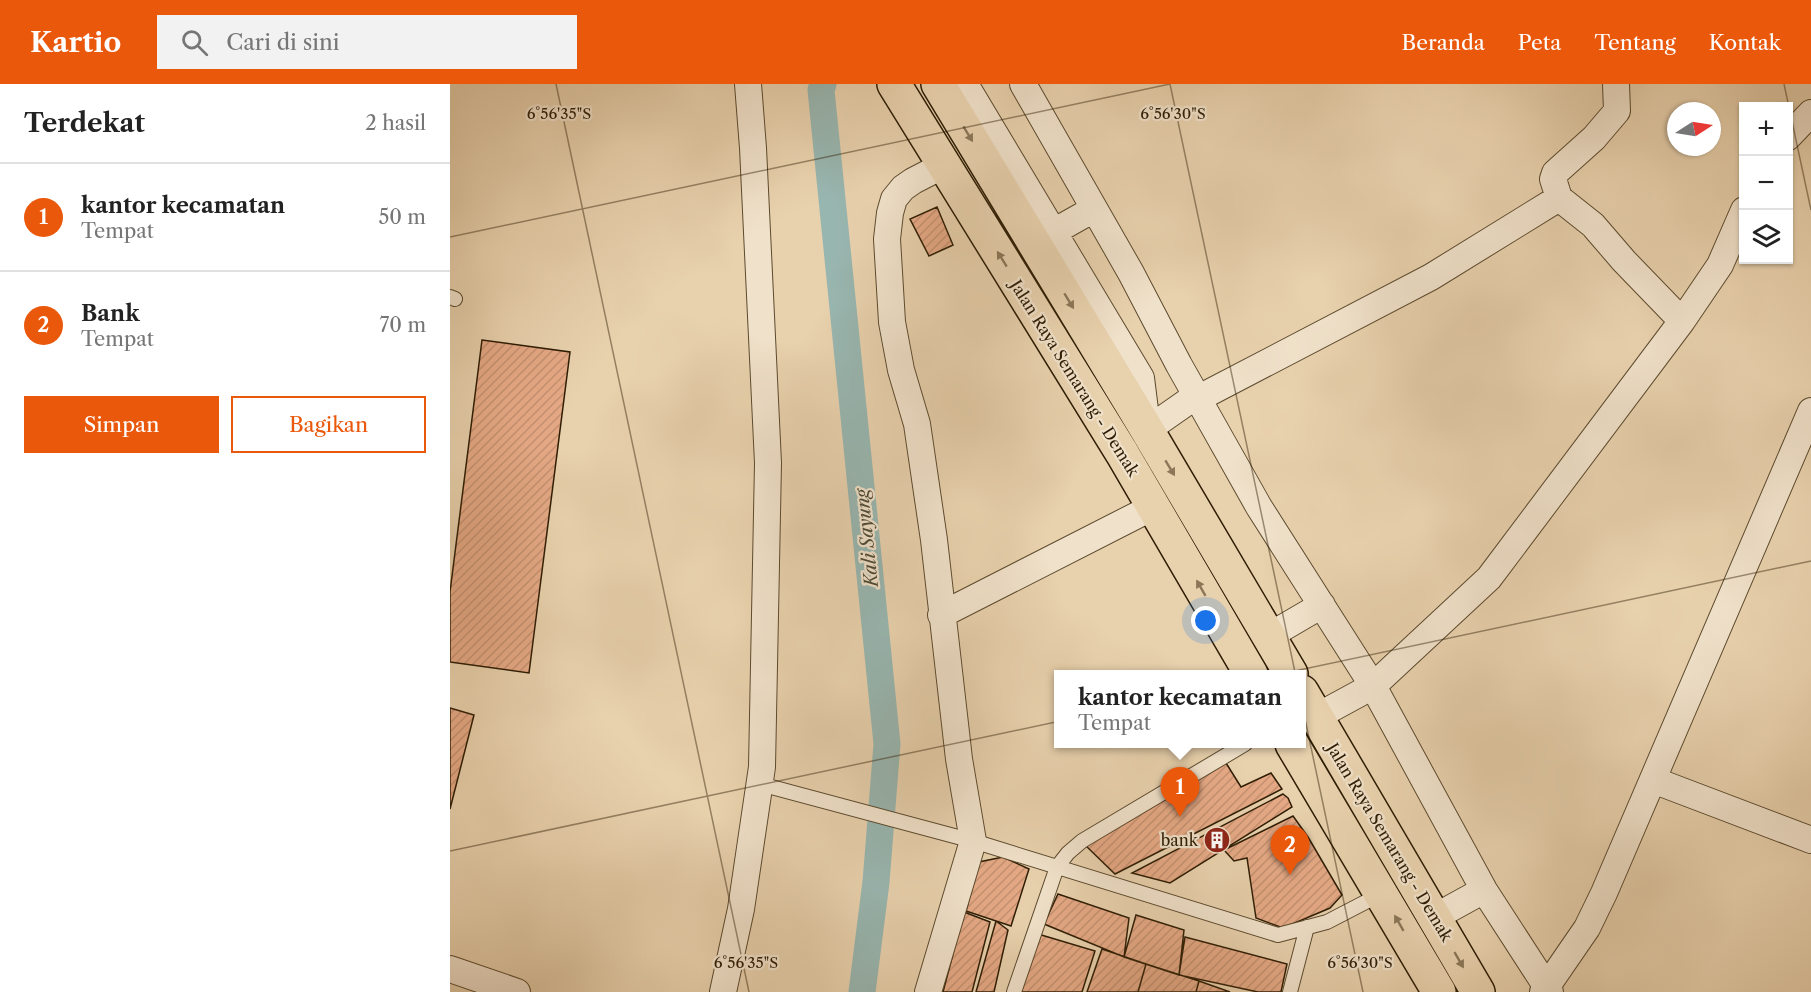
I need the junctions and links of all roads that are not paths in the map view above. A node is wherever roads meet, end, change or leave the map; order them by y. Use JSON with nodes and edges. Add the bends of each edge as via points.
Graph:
{"nodes":[{"id":1,"x":748,"y":84,"type":"edge"},
{"id":2,"x":938,"y":84,"type":"edge"},
{"id":3,"x":964,"y":84,"type":"edge"},
{"id":4,"x":1023,"y":84,"type":"edge"},
{"id":5,"x":1616,"y":84,"type":"edge"},
{"id":6,"x":896,"y":87,"type":"edge"},
{"id":7,"x":1811,"y":113,"type":"edge"},
{"id":8,"x":1793,"y":132,"type":"edge"},
{"id":9,"x":944,"y":165,"type":"junction"},
{"id":10,"x":1559,"y":198,"type":"junction"},
{"id":11,"x":1023,"y":202,"type":"junction"},
{"id":12,"x":1075,"y":220,"type":"junction"},
{"id":13,"x":1739,"y":220,"type":"edge"},
{"id":14,"x":1682,"y":321,"type":"junction"},
{"id":15,"x":1195,"y":399,"type":"junction"},
{"id":16,"x":1811,"y":411,"type":"edge"},
{"id":17,"x":1151,"y":426,"type":"junction"},
{"id":18,"x":1804,"y":447,"type":"edge"},
{"id":19,"x":1153,"y":507,"type":"junction"},
{"id":20,"x":1316,"y":608,"type":"junction"},
{"id":21,"x":941,"y":615,"type":"junction"},
{"id":22,"x":1275,"y":632,"type":"junction"},
{"id":23,"x":1248,"y":670,"type":"edge"},
{"id":24,"x":1289,"y":670,"type":"edge"},
{"id":25,"x":1367,"y":689,"type":"junction"},
{"id":26,"x":1316,"y":706,"type":"edge"},
{"id":27,"x":1238,"y":748,"type":"edge"},
{"id":28,"x":1294,"y":748,"type":"edge"},
{"id":29,"x":1653,"y":780,"type":"junction"},
{"id":30,"x":759,"y":784,"type":"junction"},
{"id":31,"x":1811,"y":840,"type":"edge"},
{"id":32,"x":973,"y":841,"type":"junction"},
{"id":33,"x":1057,"y":867,"type":"junction"},
{"id":34,"x":1478,"y":893,"type":"junction"},
{"id":35,"x":1382,"y":894,"type":"junction"},
{"id":36,"x":1441,"y":914,"type":"junction"},
{"id":37,"x":1307,"y":927,"type":"junction"},
{"id":38,"x":450,"y":969,"type":"edge"},
{"id":39,"x":1546,"y":990,"type":"edge"},
{"id":40,"x":517,"y":992,"type":"edge"},
{"id":41,"x":723,"y":992,"type":"edge"},
{"id":42,"x":928,"y":992,"type":"edge"},
{"id":43,"x":1014,"y":992,"type":"edge"},
{"id":44,"x":1290,"y":992,"type":"edge"},
{"id":45,"x":1439,"y":992,"type":"edge"},
{"id":46,"x":1478,"y":992,"type":"edge"}],
"edges":[{"from":1,"to":30,"type":"street","via":[[768,463]]},
{"from":2,"to":11,"type":"highway","name":"Jalan Raya Semarang - Demak","one_way":true},
{"from":3,"to":11,"type":"street"},
{"from":4,"to":12,"type":"street"},
{"from":5,"to":10,"type":"street","via":[[1617,111],[1555,173]]},
{"from":6,"to":9,"type":"highway","name":"Jalan Raya Semarang - Demak"},
{"from":7,"to":8,"type":"street"},
{"from":19,"to":9,"type":"highway","name":"Jalan Raya Semarang - Demak","one_way":true},
{"from":9,"to":21,"type":"street","via":[[913,181],[894,198],[887,239],[892,322],[917,424]]},
{"from":10,"to":14,"type":"street","via":[[1593,225]]},
{"from":10,"to":15,"type":"street","via":[[1431,277]]},
{"from":11,"to":12,"type":"street"},
{"from":11,"to":17,"type":"highway","name":"Jalan Raya Semarang - Demak","one_way":true},
{"from":12,"to":15,"type":"street","via":[[1131,273]]},
{"from":12,"to":17,"type":"street","via":[[1142,378]]},
{"from":13,"to":14,"type":"street","via":[[1720,266]]},
{"from":14,"to":25,"type":"street","via":[[1489,578]]},
{"from":15,"to":17,"type":"street"},
{"from":15,"to":20,"type":"street"},
{"from":16,"to":18,"type":"street"},
{"from":17,"to":22,"type":"highway","name":"Jalan Raya Semarang - Demak","one_way":true},
{"from":18,"to":29,"type":"street"},
{"from":19,"to":21,"type":"street"},
{"from":23,"to":19,"type":"highway","name":"Jalan Raya Semarang - Demak","one_way":true},
{"from":20,"to":22,"type":"street"},
{"from":20,"to":25,"type":"street"},
{"from":21,"to":32,"type":"street"},
{"from":22,"to":24,"type":"highway","name":"Jalan Raya Semarang - Demak"},
{"from":25,"to":26,"type":"street"},
{"from":25,"to":34,"type":"street"},
{"from":26,"to":36,"type":"highway","name":"Jalan Raya Semarang - Demak"},
{"from":27,"to":33,"type":"lane","via":[[1082,841]]},
{"from":28,"to":35,"type":"highway","name":"Jalan Raya Semarang - Demak"},
{"from":29,"to":31,"type":"street"},
{"from":29,"to":39,"type":"street","via":[[1587,928]]},
{"from":30,"to":32,"type":"lane"},
{"from":30,"to":41,"type":"street","via":[[741,909]]},
{"from":32,"to":33,"type":"lane"},
{"from":32,"to":42,"type":"street"},
{"from":33,"to":37,"type":"lane","via":[[1278,935]]},
{"from":33,"to":43,"type":"lane"},
{"from":34,"to":36,"type":"street"},
{"from":34,"to":39,"type":"street"},
{"from":35,"to":37,"type":"lane","via":[[1327,922]]},
{"from":45,"to":35,"type":"highway","name":"Jalan Raya Semarang - Demak","one_way":true},
{"from":36,"to":46,"type":"highway","name":"Jalan Raya Semarang - Demak","one_way":true},
{"from":37,"to":44,"type":"lane"},
{"from":38,"to":40,"type":"street"}]}
